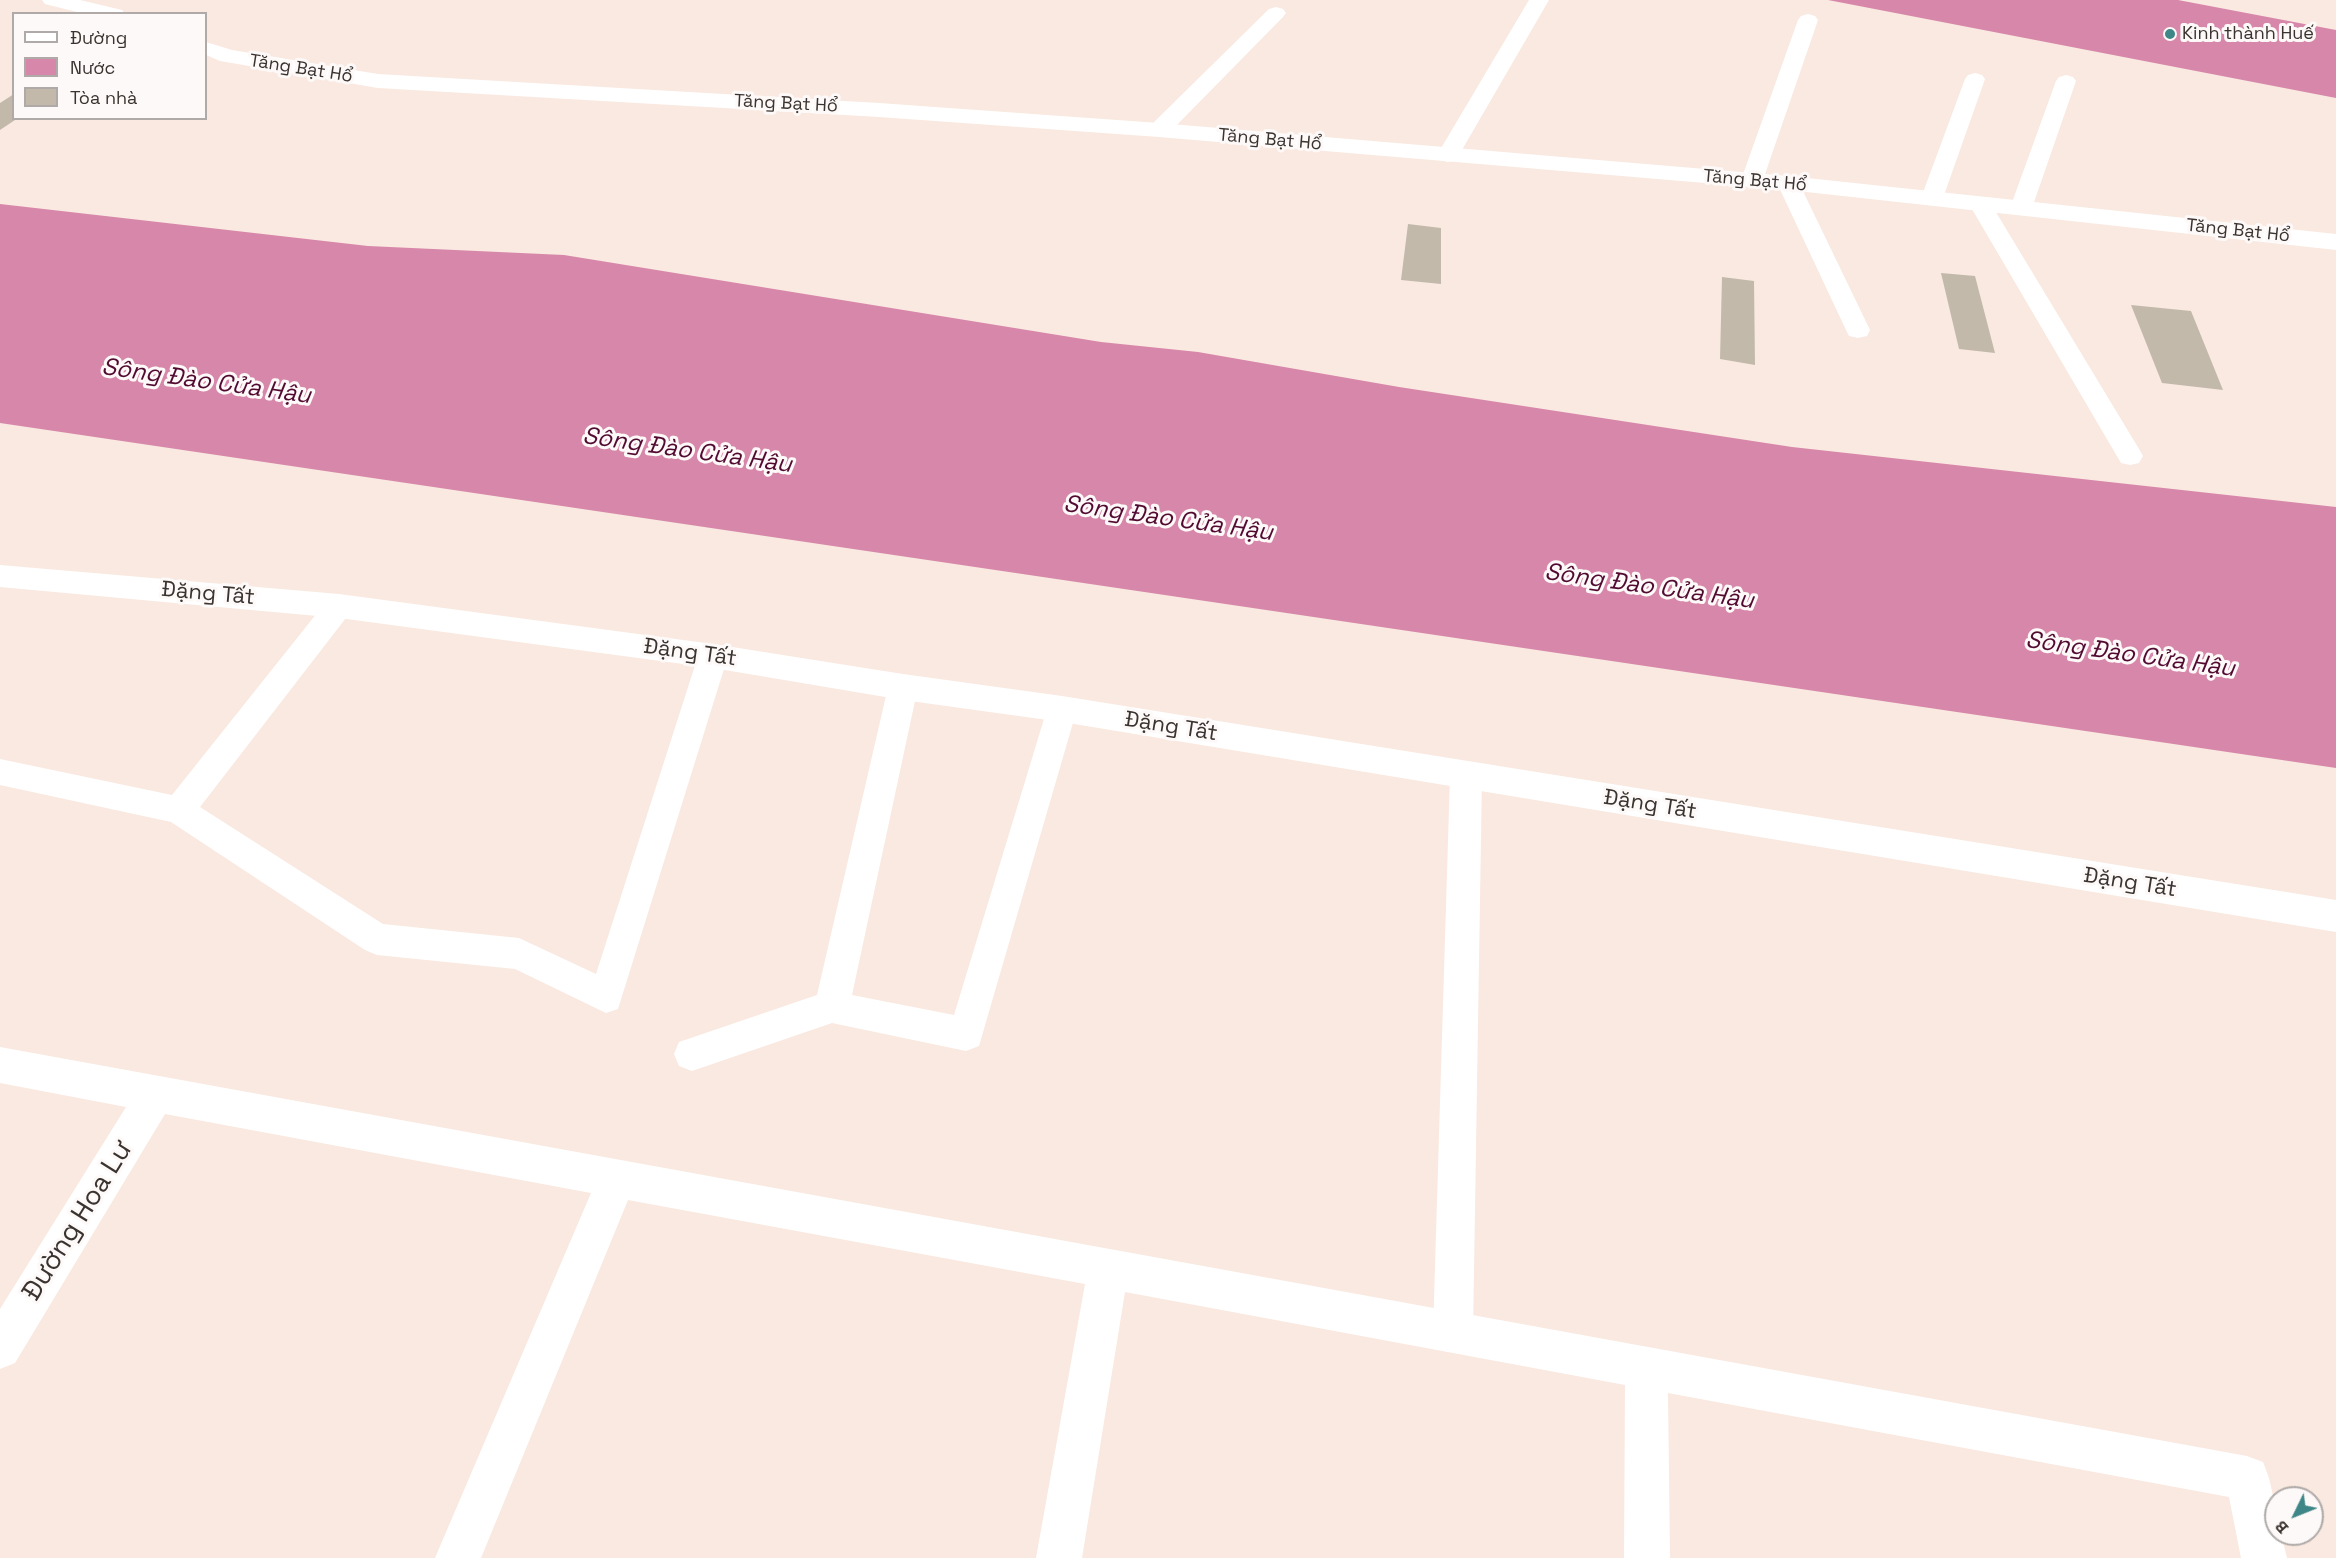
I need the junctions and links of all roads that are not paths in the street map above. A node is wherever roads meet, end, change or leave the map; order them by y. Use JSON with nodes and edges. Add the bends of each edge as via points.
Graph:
{"nodes":[{"id":1,"x":52,"y":0,"type":"edge"},
{"id":2,"x":1539,"y":0,"type":"edge"},
{"id":3,"x":106,"y":12,"type":"edge"},
{"id":4,"x":1276,"y":12,"type":"dead end"},
{"id":5,"x":1808,"y":20,"type":"dead end"},
{"id":6,"x":207,"y":48,"type":"edge"},
{"id":7,"x":1975,"y":79,"type":"dead end"},
{"id":8,"x":2066,"y":81,"type":"dead end"},
{"id":9,"x":1159,"y":130,"type":"junction"},
{"id":10,"x":1448,"y":154,"type":"junction"},
{"id":11,"x":1752,"y":180,"type":"junction"},
{"id":12,"x":1788,"y":183,"type":"junction"},
{"id":13,"x":1932,"y":198,"type":"junction"},
{"id":14,"x":1980,"y":204,"type":"junction"},
{"id":15,"x":2021,"y":208,"type":"junction"},
{"id":16,"x":2336,"y":242,"type":"edge"},
{"id":17,"x":1858,"y":330,"type":"dead end"},
{"id":18,"x":2130,"y":456,"type":"dead end"},
{"id":19,"x":0,"y":576,"type":"edge"},
{"id":20,"x":339,"y":606,"type":"junction"},
{"id":21,"x":713,"y":656,"type":"junction"},
{"id":22,"x":903,"y":687,"type":"junction"},
{"id":23,"x":1062,"y":709,"type":"junction"},
{"id":24,"x":0,"y":772,"type":"edge"},
{"id":25,"x":1466,"y":775,"type":"junction"},
{"id":26,"x":179,"y":810,"type":"junction"},
{"id":27,"x":2336,"y":916,"type":"edge"},
{"id":28,"x":832,"y":1007,"type":"junction"},
{"id":29,"x":692,"y":1054,"type":"dead end"},
{"id":30,"x":0,"y":1065,"type":"edge"},
{"id":31,"x":156,"y":1094,"type":"junction"},
{"id":32,"x":617,"y":1179,"type":"junction"},
{"id":33,"x":1108,"y":1269,"type":"junction"},
{"id":34,"x":1453,"y":1332,"type":"junction"},
{"id":35,"x":0,"y":1348,"type":"edge"},
{"id":36,"x":1646,"y":1367,"type":"junction"},
{"id":37,"x":458,"y":1558,"type":"edge"},
{"id":38,"x":1059,"y":1558,"type":"edge"},
{"id":39,"x":1647,"y":1558,"type":"edge"},
{"id":40,"x":2264,"y":1558,"type":"edge"}],
"edges":[{"from":1,"to":3,"type":"street"},
{"from":2,"to":10,"type":"lane"},
{"from":4,"to":9,"type":"lane"},
{"from":5,"to":11,"type":"lane"},
{"from":6,"to":9,"type":"street","name":"Tăng Bạt Hổ","via":[[228,56],[378,81]]},
{"from":7,"to":13,"type":"lane"},
{"from":8,"to":15,"type":"lane"},
{"from":9,"to":10,"type":"street","name":"Tăng Bạt Hổ"},
{"from":10,"to":11,"type":"street","name":"Tăng Bạt Hổ"},
{"from":11,"to":12,"type":"street","name":"Tăng Bạt Hổ"},
{"from":12,"to":13,"type":"street","name":"Tăng Bạt Hổ"},
{"from":12,"to":17,"type":"lane"},
{"from":13,"to":14,"type":"street","name":"Tăng Bạt Hổ"},
{"from":14,"to":15,"type":"street","name":"Tăng Bạt Hổ"},
{"from":14,"to":18,"type":"lane"},
{"from":15,"to":16,"type":"street","name":"Tăng Bạt Hổ"},
{"from":19,"to":20,"type":"street","name":"Đặng Tất"},
{"from":20,"to":21,"type":"street","name":"Đặng Tất"},
{"from":20,"to":26,"type":"lane"},
{"from":21,"to":22,"type":"street","name":"Đặng Tất"},
{"from":21,"to":26,"type":"lane","via":[[606,998],[519,954],[377,939]]},
{"from":22,"to":23,"type":"street","name":"Đặng Tất"},
{"from":22,"to":28,"type":"lane"},
{"from":23,"to":25,"type":"street","name":"Đặng Tất"},
{"from":23,"to":28,"type":"lane","via":[[966,1034]]},
{"from":24,"to":26,"type":"lane"},
{"from":25,"to":27,"type":"street","name":"Đặng Tất"},
{"from":25,"to":34,"type":"lane"},
{"from":28,"to":29,"type":"lane"},
{"from":30,"to":31,"type":"street"},
{"from":31,"to":32,"type":"street"},
{"from":31,"to":35,"type":"street","name":"Đường Hoa Lư"},
{"from":32,"to":33,"type":"street"},
{"from":32,"to":37,"type":"street"},
{"from":33,"to":34,"type":"street"},
{"from":33,"to":38,"type":"street"},
{"from":34,"to":36,"type":"street"},
{"from":36,"to":39,"type":"street"},
{"from":36,"to":40,"type":"street","via":[[2247,1478]]}]}
